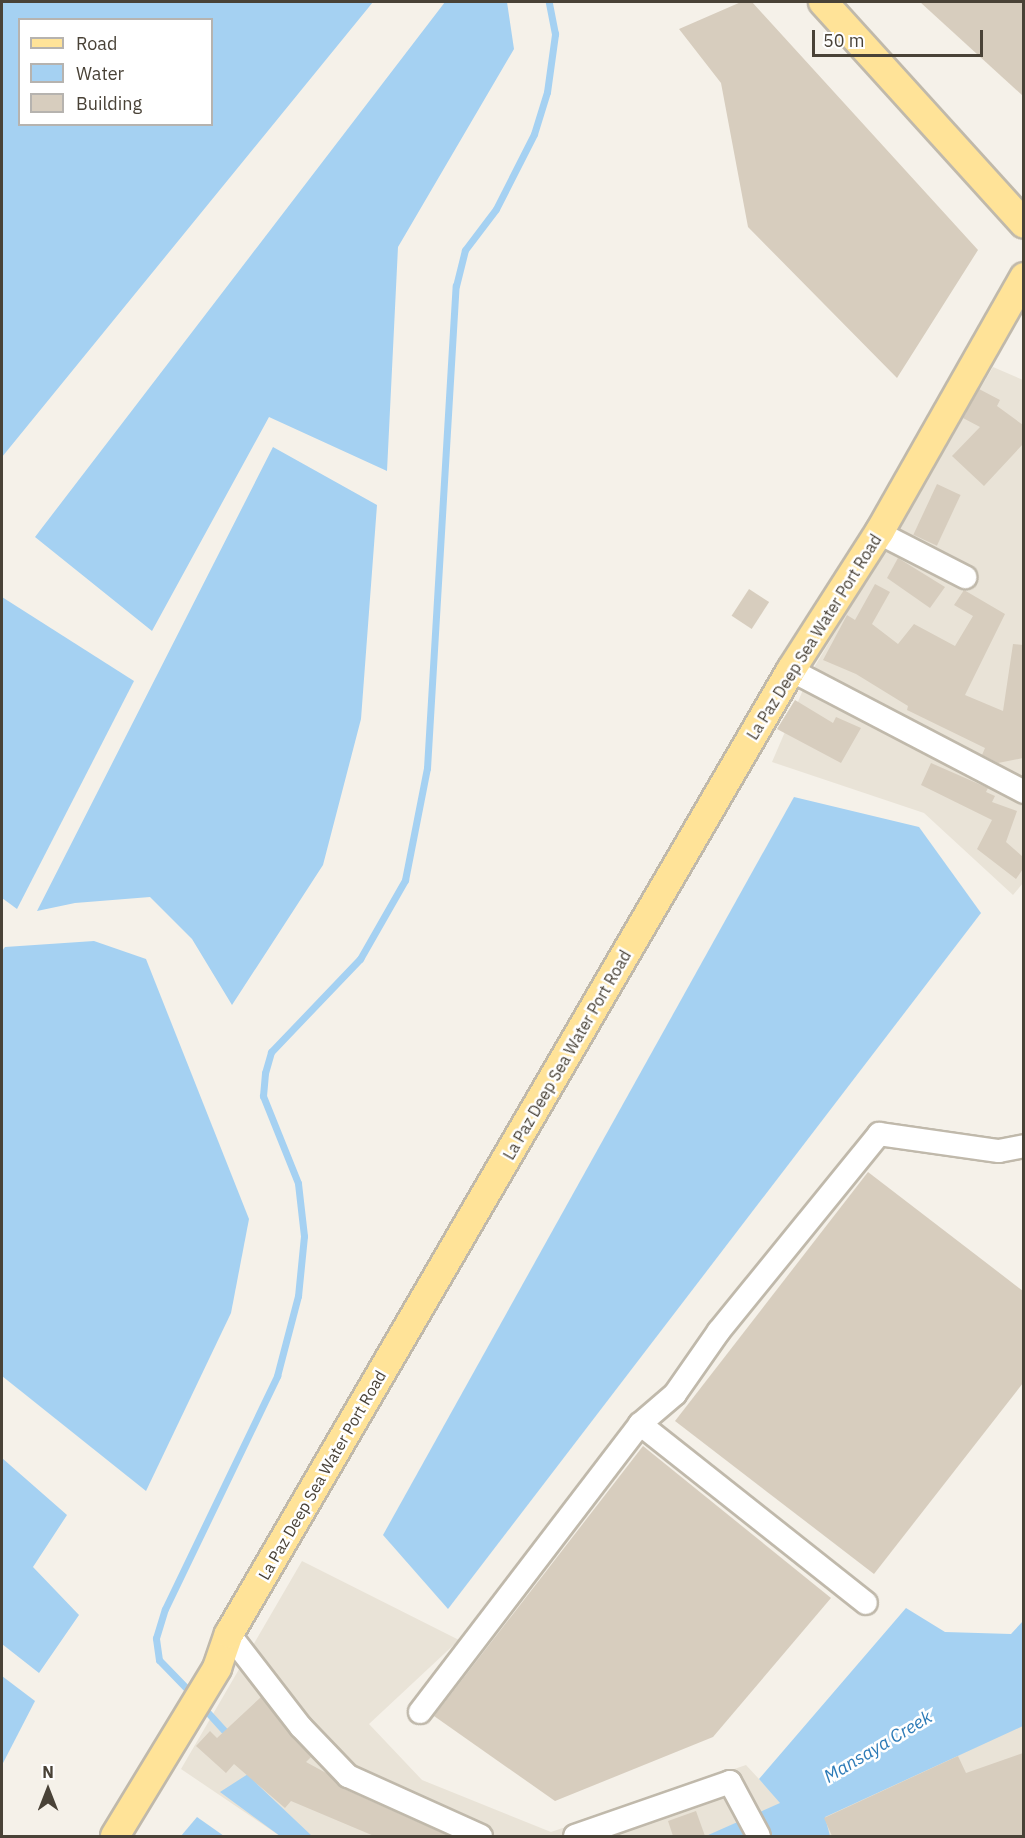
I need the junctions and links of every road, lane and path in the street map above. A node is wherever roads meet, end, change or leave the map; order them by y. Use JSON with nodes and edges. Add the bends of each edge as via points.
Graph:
{"nodes":[{"id":1,"x":824,"y":2,"type":"edge"},
{"id":2,"x":1023,"y":224,"type":"edge"},
{"id":3,"x":1023,"y":277,"type":"edge"},
{"id":4,"x":879,"y":533,"type":"junction"},
{"id":5,"x":965,"y":576,"type":"dead end"},
{"id":6,"x":792,"y":670,"type":"junction"},
{"id":7,"x":1023,"y":792,"type":"edge"},
{"id":8,"x":1023,"y":1146,"type":"edge"},
{"id":9,"x":640,"y":1424,"type":"junction"},
{"id":10,"x":866,"y":1603,"type":"dead end"},
{"id":11,"x":229,"y":1634,"type":"junction"},
{"id":12,"x":420,"y":1712,"type":"dead end"},
{"id":13,"x":115,"y":1836,"type":"edge"},
{"id":14,"x":481,"y":1836,"type":"edge"},
{"id":15,"x":575,"y":1836,"type":"edge"},
{"id":16,"x":759,"y":1836,"type":"edge"}],
"edges":[{"from":1,"to":2,"type":"main road"},
{"from":3,"to":4,"type":"main road","name":"La Paz Deep Sea Water Port Road"},
{"from":4,"to":5,"type":"street"},
{"from":4,"to":6,"type":"main road","name":"La Paz Deep Sea Water Port Road"},
{"from":6,"to":7,"type":"street"},
{"from":6,"to":11,"type":"main road","name":"La Paz Deep Sea Water Port Road"},
{"from":8,"to":9,"type":"street","via":[[999,1150],[879,1134],[719,1331],[675,1394]]},
{"from":9,"to":10,"type":"street"},
{"from":9,"to":12,"type":"street"},
{"from":11,"to":13,"type":"main road","name":"La Paz Deep Sea Water Port Road","via":[[217,1668]]},
{"from":11,"to":14,"type":"street","via":[[296,1720],[348,1776]]},
{"from":15,"to":16,"type":"street","via":[[730,1782]]}]}
